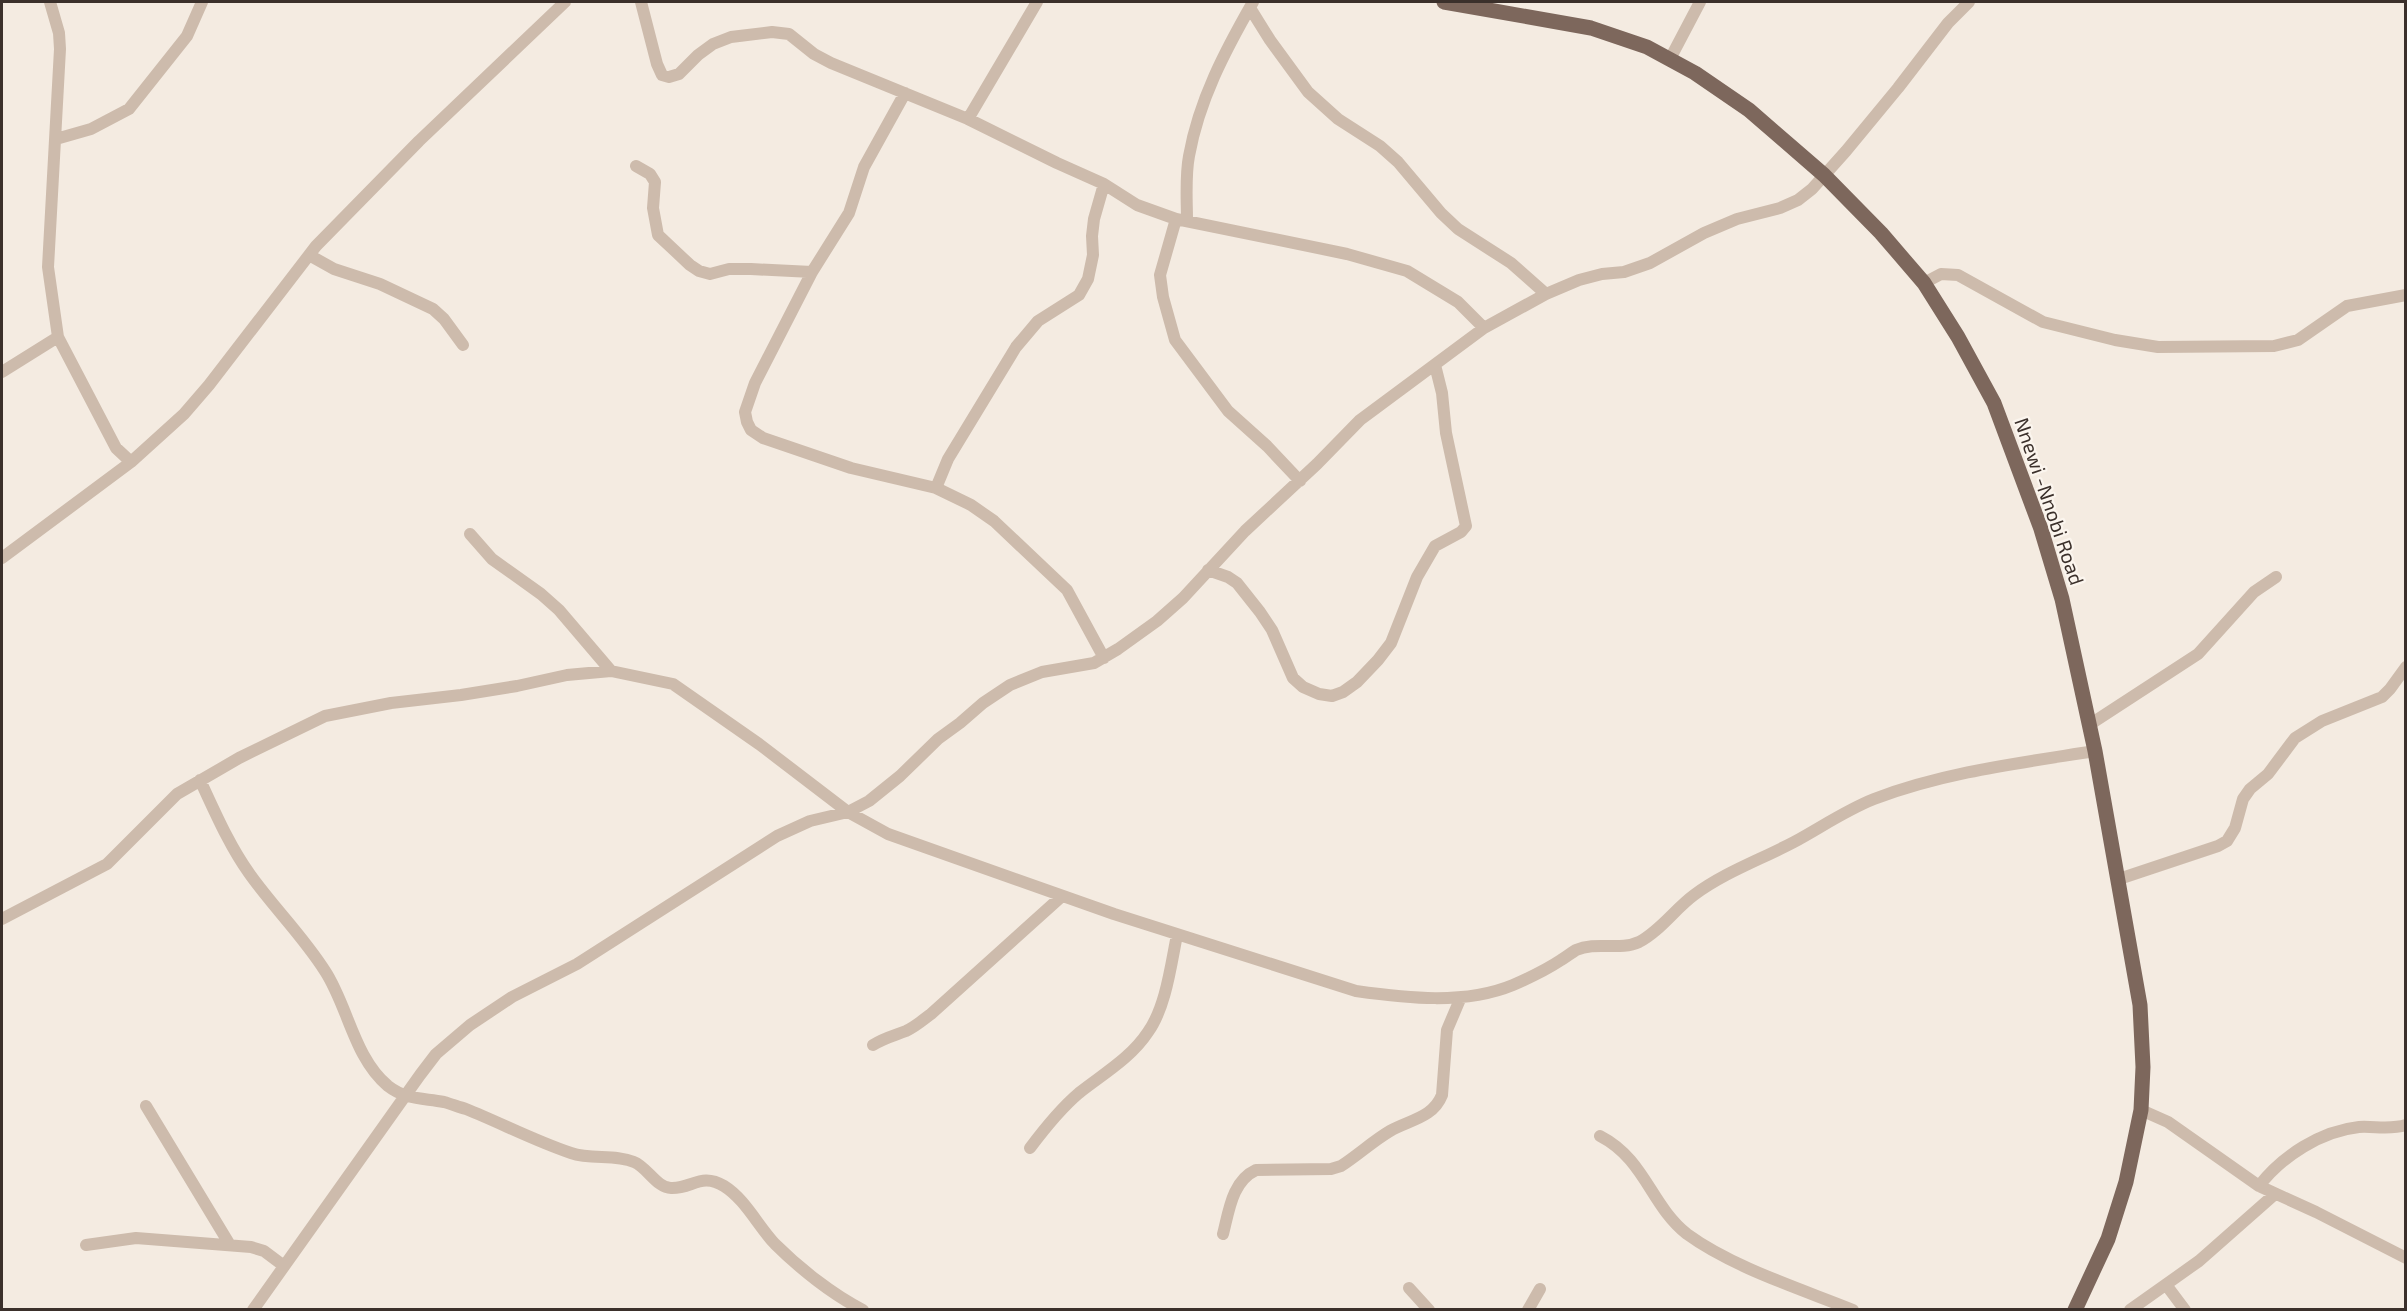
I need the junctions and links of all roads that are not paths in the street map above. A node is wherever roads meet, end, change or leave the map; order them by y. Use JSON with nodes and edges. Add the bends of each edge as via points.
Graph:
{"nodes":[{"id":1,"x":50,"y":2,"type":"edge"},
{"id":2,"x":202,"y":2,"type":"edge"},
{"id":3,"x":565,"y":2,"type":"edge"},
{"id":4,"x":641,"y":2,"type":"edge"},
{"id":5,"x":1037,"y":2,"type":"edge"},
{"id":6,"x":1444,"y":2,"type":"edge"},
{"id":7,"x":1700,"y":2,"type":"edge"},
{"id":8,"x":1969,"y":2,"type":"edge"},
{"id":9,"x":1252,"y":5,"type":"edge"},
{"id":10,"x":1670,"y":59,"type":"junction"},
{"id":11,"x":905,"y":93,"type":"junction"},
{"id":12,"x":968,"y":118,"type":"junction"},
{"id":13,"x":56,"y":139,"type":"junction"},
{"id":14,"x":636,"y":166,"type":"dead end"},
{"id":15,"x":1824,"y":175,"type":"junction"},
{"id":16,"x":1104,"y":184,"type":"junction"},
{"id":17,"x":1182,"y":220,"type":"junction"},
{"id":18,"x":309,"y":255,"type":"junction"},
{"id":19,"x":812,"y":272,"type":"junction"},
{"id":20,"x":1924,"y":283,"type":"junction"},
{"id":21,"x":1546,"y":294,"type":"junction"},
{"id":22,"x":2406,"y":295,"type":"edge"},
{"id":23,"x":1484,"y":328,"type":"junction"},
{"id":24,"x":58,"y":337,"type":"junction"},
{"id":25,"x":463,"y":345,"type":"dead end"},
{"id":26,"x":1435,"y":365,"type":"junction"},
{"id":27,"x":2,"y":372,"type":"edge"},
{"id":28,"x":130,"y":462,"type":"junction"},
{"id":29,"x":1300,"y":481,"type":"junction"},
{"id":30,"x":936,"y":488,"type":"junction"},
{"id":31,"x":470,"y":534,"type":"dead end"},
{"id":32,"x":2,"y":558,"type":"edge"},
{"id":33,"x":1208,"y":570,"type":"junction"},
{"id":34,"x":2276,"y":577,"type":"dead end"},
{"id":35,"x":1104,"y":658,"type":"junction"},
{"id":36,"x":2406,"y":667,"type":"edge"},
{"id":37,"x":610,"y":671,"type":"junction"},
{"id":38,"x":2089,"y":725,"type":"junction"},
{"id":39,"x":2095,"y":751,"type":"junction"},
{"id":40,"x":200,"y":780,"type":"junction"},
{"id":41,"x":848,"y":812,"type":"junction"},
{"id":42,"x":2119,"y":879,"type":"junction"},
{"id":43,"x":1062,"y":896,"type":"junction"},
{"id":44,"x":2,"y":919,"type":"edge"},
{"id":45,"x":1177,"y":934,"type":"junction"},
{"id":46,"x":1461,"y":997,"type":"junction"},
{"id":47,"x":873,"y":1045,"type":"dead end"},
{"id":48,"x":405,"y":1097,"type":"junction"},
{"id":49,"x":146,"y":1106,"type":"dead end"},
{"id":50,"x":2141,"y":1110,"type":"junction"},
{"id":51,"x":2406,"y":1125,"type":"edge"},
{"id":52,"x":1600,"y":1136,"type":"dead end"},
{"id":53,"x":1030,"y":1148,"type":"dead end"},
{"id":54,"x":2259,"y":1186,"type":"junction"},
{"id":55,"x":2275,"y":1194,"type":"junction"},
{"id":56,"x":1223,"y":1234,"type":"dead end"},
{"id":57,"x":86,"y":1245,"type":"dead end"},
{"id":58,"x":230,"y":1245,"type":"junction"},
{"id":59,"x":2406,"y":1257,"type":"edge"},
{"id":60,"x":284,"y":1266,"type":"junction"},
{"id":61,"x":2167,"y":1286,"type":"junction"},
{"id":62,"x":1409,"y":1288,"type":"dead end"},
{"id":63,"x":1540,"y":1289,"type":"dead end"},
{"id":64,"x":253,"y":1310,"type":"edge"},
{"id":65,"x":863,"y":1310,"type":"edge"},
{"id":66,"x":1429,"y":1310,"type":"edge"},
{"id":67,"x":1528,"y":1310,"type":"edge"},
{"id":68,"x":1853,"y":1310,"type":"edge"},
{"id":69,"x":2075,"y":1310,"type":"edge"},
{"id":70,"x":2130,"y":1310,"type":"edge"},
{"id":71,"x":2185,"y":1310,"type":"edge"}],
"edges":[{"from":1,"to":13,"type":"street","via":[[60,50]]},
{"from":2,"to":13,"type":"street","via":[[188,36],[129,108],[91,129]]},
{"from":3,"to":18,"type":"street","via":[[351,208]]},
{"from":4,"to":11,"type":"street","via":[[657,64],[662,75],[669,78],[713,44],[731,37],[772,32],[789,34],[831,63]]},
{"from":5,"to":12,"type":"street"},
{"from":6,"to":10,"type":"main road","name":"Nnewi -Nnobi Road","via":[[1591,28]]},
{"from":7,"to":10,"type":"street"},
{"from":8,"to":15,"type":"street"},
{"from":9,"to":17,"type":"street","via":[[1207,91],[1189,155]]},
{"from":9,"to":21,"type":"street","via":[[1270,40],[1308,92],[1398,162],[1458,229],[1511,263]]},
{"from":10,"to":15,"type":"main road","name":"Nnewi -Nnobi Road","via":[[1749,110]]},
{"from":11,"to":12,"type":"street"},
{"from":11,"to":19,"type":"street","via":[[869,155],[849,213]]},
{"from":12,"to":16,"type":"street"},
{"from":13,"to":24,"type":"street","via":[[48,256]]},
{"from":14,"to":19,"type":"street","via":[[655,182],[653,208],[658,235],[699,271]]},
{"from":15,"to":20,"type":"main road","name":"Nnewi -Nnobi Road"},
{"from":15,"to":21,"type":"street","via":[[1805,194],[1780,208],[1737,219],[1650,263],[1579,280]]},
{"from":16,"to":17,"type":"street","via":[[1137,205]]},
{"from":16,"to":30,"type":"street","via":[[1094,219],[1088,279],[1079,295],[1038,321],[1016,347],[948,459]]},
{"from":17,"to":23,"type":"street","via":[[1347,254],[1407,271],[1458,302]]},
{"from":17,"to":29,"type":"street","via":[[1160,275],[1175,340],[1228,411]]},
{"from":18,"to":25,"type":"street","via":[[433,309]]},
{"from":18,"to":28,"type":"street","via":[[184,414]]},
{"from":19,"to":30,"type":"street","via":[[755,383],[745,412],[751,430],[763,438],[851,468]]},
{"from":20,"to":22,"type":"street","via":[[1941,274],[1958,275],[2043,322],[2158,347],[2274,346],[2298,340],[2347,306]]},
{"from":20,"to":38,"type":"main road","name":"Nnewi -Nnobi Road","via":[[1994,403],[2028,491],[2062,599]]},
{"from":21,"to":23,"type":"street"},
{"from":23,"to":26,"type":"street"},
{"from":24,"to":27,"type":"street"},
{"from":24,"to":28,"type":"street","via":[[116,448]]},
{"from":26,"to":29,"type":"street","via":[[1360,420]]},
{"from":26,"to":33,"type":"street","via":[[1466,526],[1435,546],[1417,577],[1390,643],[1357,682],[1332,696],[1303,687],[1287,669],[1272,630],[1237,583]]},
{"from":28,"to":32,"type":"street"},
{"from":29,"to":33,"type":"street"},
{"from":30,"to":35,"type":"street","via":[[994,521],[1049,571],[1067,590]]},
{"from":31,"to":37,"type":"street","via":[[492,559],[559,610]]},
{"from":33,"to":35,"type":"street","via":[[1157,621]]},
{"from":34,"to":38,"type":"street","via":[[2254,592],[2198,654]]},
{"from":35,"to":41,"type":"street","via":[[1083,666],[1042,672],[1010,685],[938,739],[882,792]]},
{"from":36,"to":42,"type":"street","via":[[2382,697],[2322,721],[2295,738],[2243,799],[2227,841]]},
{"from":37,"to":40,"type":"street","via":[[325,716]]},
{"from":37,"to":41,"type":"street","via":[[673,684]]},
{"from":38,"to":39,"type":"main road","name":"Nnewi -Nnobi Road"},
{"from":39,"to":42,"type":"main road","name":"Nnewi -Nnobi Road"},
{"from":39,"to":46,"type":"street","via":[[1984,768],[1872,800],[1721,876],[1637,943],[1576,950],[1511,986]]},
{"from":40,"to":44,"type":"street","via":[[177,794],[107,864]]},
{"from":40,"to":48,"type":"street","via":[[248,871],[330,978],[375,1073]]},
{"from":41,"to":43,"type":"street","via":[[888,834]]},
{"from":41,"to":48,"type":"street","via":[[810,820],[777,836],[578,964],[470,1025],[436,1054]]},
{"from":42,"to":50,"type":"main road","name":"Nnewi -Nnobi Road","via":[[2140,1005]]},
{"from":43,"to":45,"type":"street"},
{"from":43,"to":47,"type":"street","via":[[931,1014]]},
{"from":45,"to":46,"type":"street","via":[[1356,991]]},
{"from":45,"to":53,"type":"street","via":[[1163,997],[1150,1030],[1134,1049],[1056,1114]]},
{"from":46,"to":56,"type":"street","via":[[1447,1030],[1439,1104],[1429,1113],[1392,1129],[1341,1167],[1256,1170],[1248,1174],[1233,1198]]},
{"from":48,"to":60,"type":"street"},
{"from":48,"to":65,"type":"street","via":[[452,1105],[580,1156],[633,1161],[670,1188],[701,1179],[723,1186],[776,1244],[830,1289]]},
{"from":49,"to":58,"type":"street"},
{"from":50,"to":54,"type":"street","via":[[2168,1122]]},
{"from":50,"to":69,"type":"main road","name":"Nnewi -Nnobi Road","via":[[2109,1239]]},
{"from":51,"to":54,"type":"street","via":[[2357,1127],[2331,1134],[2288,1158]]},
{"from":52,"to":68,"type":"street","via":[[1628,1155],[1686,1233],[1757,1272]]},
{"from":54,"to":55,"type":"street"},
{"from":55,"to":59,"type":"street"},
{"from":55,"to":61,"type":"street"},
{"from":57,"to":58,"type":"street","via":[[136,1238]]},
{"from":58,"to":60,"type":"street","via":[[264,1251]]},
{"from":60,"to":64,"type":"street"},
{"from":61,"to":70,"type":"street"},
{"from":61,"to":71,"type":"street"},
{"from":62,"to":66,"type":"street"},
{"from":63,"to":67,"type":"street"}]}
